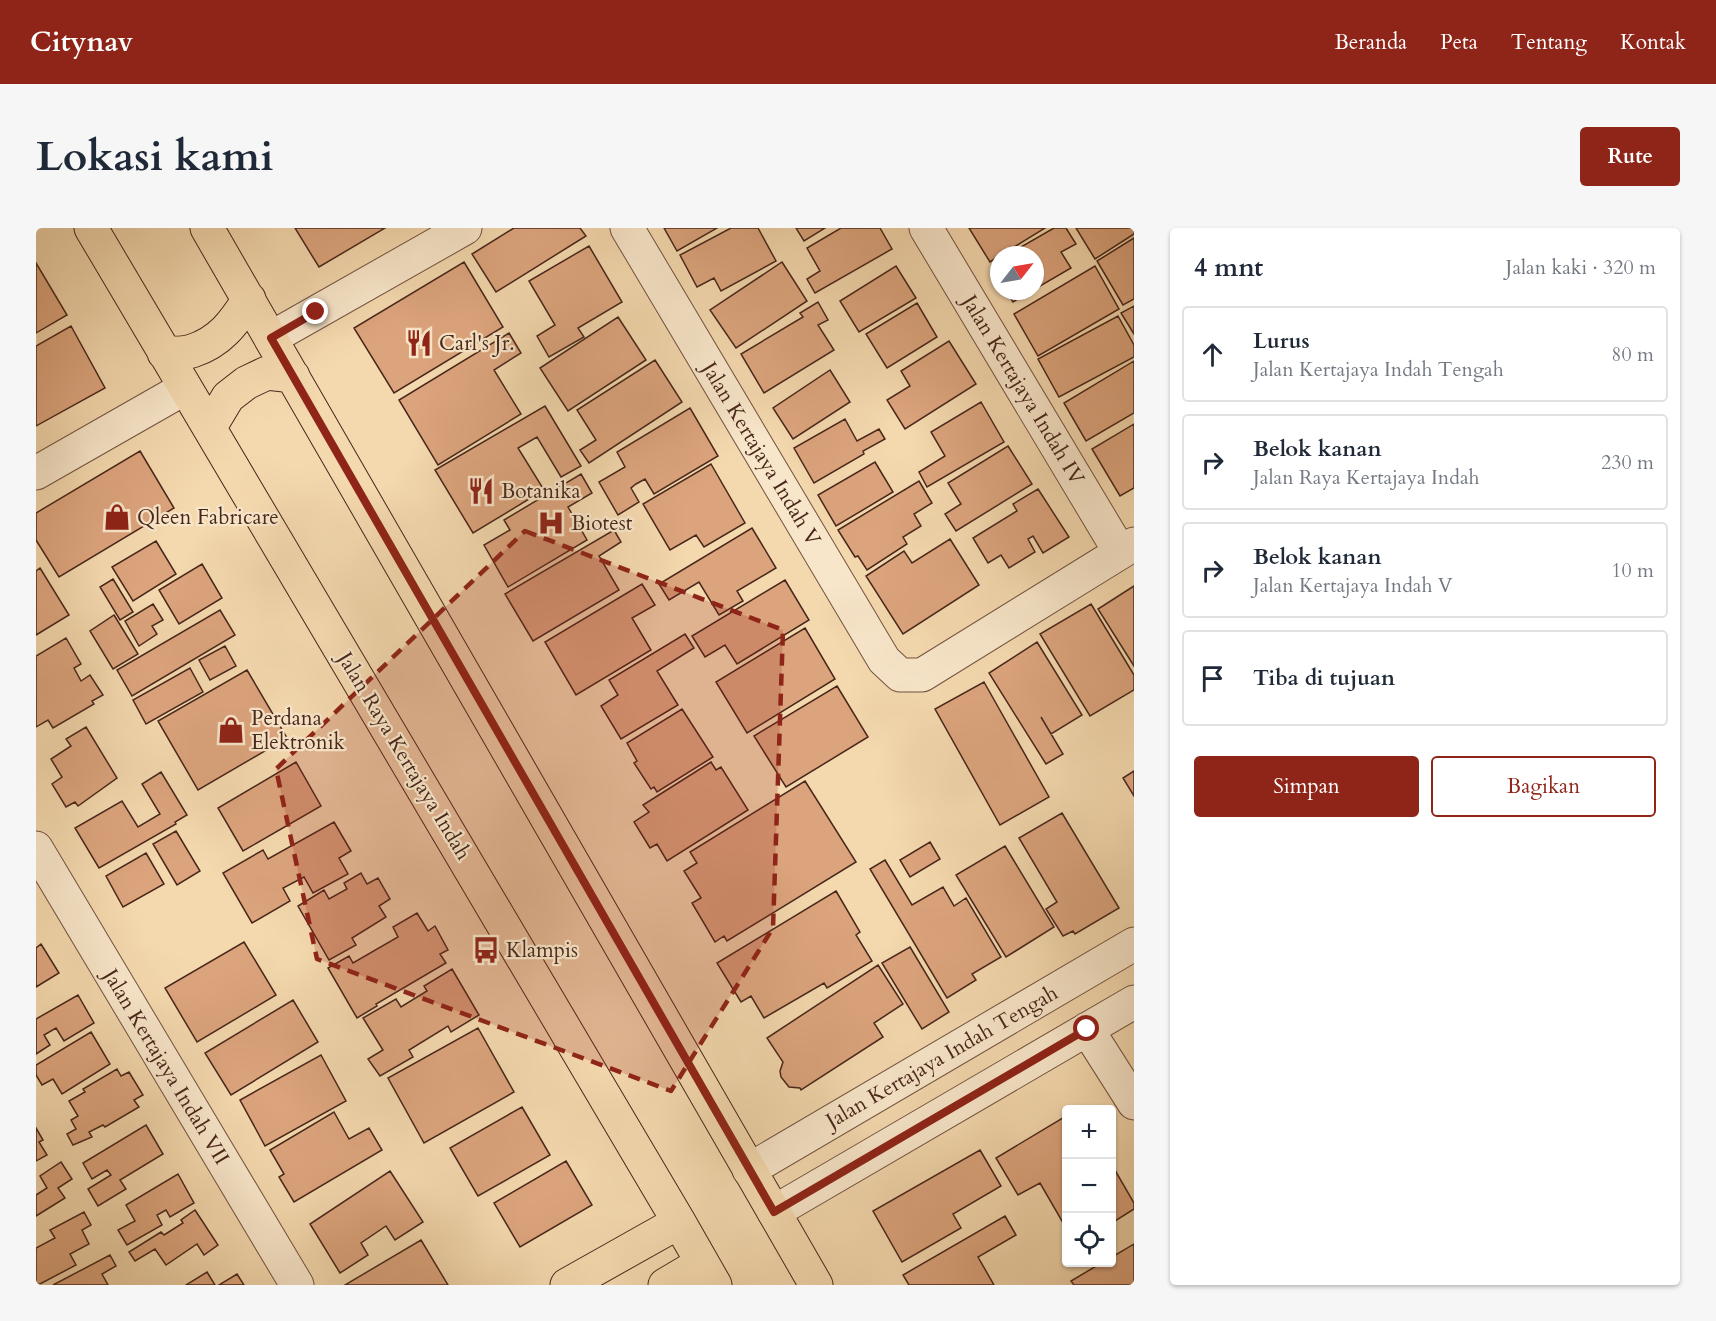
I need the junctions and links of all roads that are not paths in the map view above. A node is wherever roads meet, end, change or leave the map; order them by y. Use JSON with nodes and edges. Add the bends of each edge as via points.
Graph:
{"nodes":[{"id":1,"x":91,"y":228,"type":"edge"},
{"id":2,"x":207,"y":228,"type":"edge"},
{"id":3,"x":465,"y":228,"type":"edge"},
{"id":4,"x":627,"y":228,"type":"edge"},
{"id":5,"x":926,"y":228,"type":"edge"},
{"id":6,"x":249,"y":299,"type":"junction"},
{"id":7,"x":271,"y":338,"type":"junction"},
{"id":8,"x":164,"y":353,"type":"junction"},
{"id":9,"x":293,"y":376,"type":"junction"},
{"id":10,"x":185,"y":388,"type":"junction"},
{"id":11,"x":210,"y":427,"type":"junction"},
{"id":12,"x":36,"y":473,"type":"edge"},
{"id":13,"x":1127,"y":548,"type":"edge"},
{"id":14,"x":36,"y":848,"type":"edge"},
{"id":15,"x":1134,"y":944,"type":"edge"},
{"id":16,"x":1134,"y":1002,"type":"edge"},
{"id":17,"x":1087,"y":1029,"type":"junction"},
{"id":18,"x":1134,"y":1103,"type":"edge"},
{"id":19,"x":749,"y":1170,"type":"junction"},
{"id":20,"x":774,"y":1212,"type":"junction"},
{"id":21,"x":679,"y":1222,"type":"junction"},
{"id":22,"x":708,"y":1274,"type":"edge"},
{"id":23,"x":575,"y":1283,"type":"edge"},
{"id":24,"x":297,"y":1285,"type":"edge"},
{"id":25,"x":665,"y":1285,"type":"edge"},
{"id":26,"x":816,"y":1285,"type":"edge"}],
"edges":[{"from":1,"to":8,"type":"main road","name":"Jalan Raya Kertajaya Indah"},
{"from":2,"to":6,"type":"main road"},
{"from":3,"to":7,"type":"street"},
{"from":4,"to":13,"type":"street","name":"Jalan Kertajaya Indah V","via":[[884,660],[900,675],[922,675]]},
{"from":5,"to":13,"type":"street","name":"Jalan Kertajaya Indah IV"},
{"from":6,"to":7,"type":"main road"},
{"from":6,"to":8,"type":"main road","via":[[232,326],[211,343],[190,352]]},
{"from":7,"to":9,"type":"main road"},
{"from":8,"to":10,"type":"main road","name":"Jalan Raya Kertajaya Indah"},
{"from":9,"to":11,"type":"main road","via":[[267,373],[246,383],[228,397]]},
{"from":9,"to":19,"type":"main road"},
{"from":10,"to":11,"type":"main road","name":"Jalan Raya Kertajaya Indah"},
{"from":10,"to":12,"type":"street"},
{"from":11,"to":21,"type":"main road","name":"Jalan Raya Kertajaya Indah"},
{"from":14,"to":24,"type":"street","name":"Jalan Kertajaya Indah VII"},
{"from":15,"to":19,"type":"street","name":"Jalan Kertajaya Indah Tengah"},
{"from":16,"to":17,"type":"street"},
{"from":17,"to":18,"type":"street"},
{"from":17,"to":20,"type":"street"},
{"from":19,"to":20,"type":"main road"},
{"from":20,"to":26,"type":"main road"},
{"from":21,"to":22,"type":"main road","name":"Jalan Raya Kertajaya Indah"},
{"from":21,"to":23,"type":"main road"},
{"from":22,"to":25,"type":"main road"}]}
